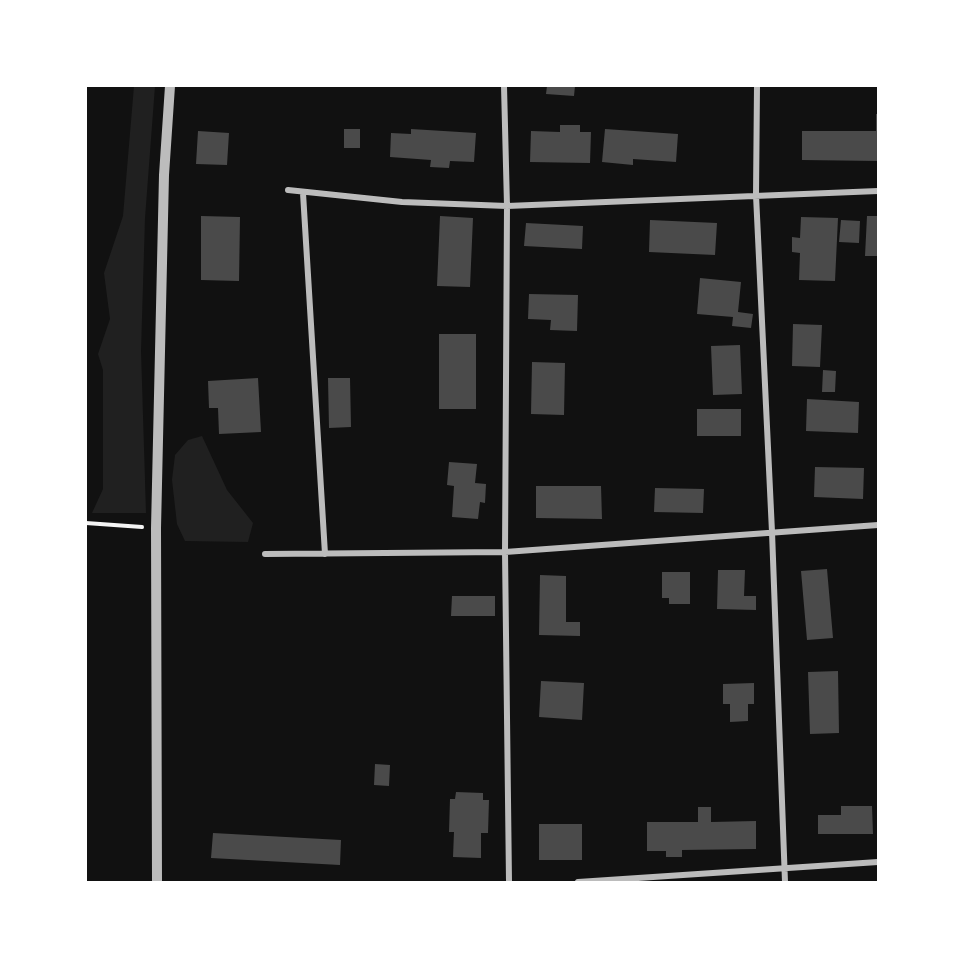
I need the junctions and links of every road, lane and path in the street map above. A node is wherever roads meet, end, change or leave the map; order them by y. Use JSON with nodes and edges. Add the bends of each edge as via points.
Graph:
{"nodes":[{"id":1,"x":170,"y":86,"type":"edge"},
{"id":2,"x":504,"y":86,"type":"edge"},
{"id":3,"x":757,"y":86,"type":"edge"},
{"id":4,"x":288,"y":190,"type":"dead end"},
{"id":5,"x":879,"y":191,"type":"edge"},
{"id":6,"x":303,"y":193,"type":"junction"},
{"id":7,"x":756,"y":195,"type":"junction"},
{"id":8,"x":507,"y":206,"type":"junction"},
{"id":9,"x":86,"y":523,"type":"edge"},
{"id":10,"x":879,"y":525,"type":"edge"},
{"id":11,"x":156,"y":528,"type":"junction"},
{"id":12,"x":772,"y":532,"type":"junction"},
{"id":13,"x":505,"y":552,"type":"junction"},
{"id":14,"x":265,"y":554,"type":"dead end"},
{"id":15,"x":325,"y":554,"type":"junction"},
{"id":16,"x":879,"y":862,"type":"edge"},
{"id":17,"x":783,"y":868,"type":"junction"},
{"id":18,"x":157,"y":882,"type":"edge"},
{"id":19,"x":508,"y":882,"type":"edge"},
{"id":20,"x":578,"y":882,"type":"edge"},
{"id":21,"x":785,"y":882,"type":"edge"}],
"edges":[{"from":1,"to":11,"type":"street","via":[[164,175]]},
{"from":2,"to":8,"type":"street"},
{"from":3,"to":7,"type":"street"},
{"from":4,"to":6,"type":"street"},
{"from":5,"to":7,"type":"street"},
{"from":6,"to":8,"type":"street"},
{"from":6,"to":15,"type":"street"},
{"from":7,"to":8,"type":"street"},
{"from":7,"to":12,"type":"street"},
{"from":8,"to":13,"type":"street"},
{"from":9,"to":11,"type":"path"},
{"from":10,"to":12,"type":"street"},
{"from":11,"to":18,"type":"street"},
{"from":12,"to":13,"type":"street"},
{"from":12,"to":17,"type":"street"},
{"from":13,"to":15,"type":"street"},
{"from":13,"to":19,"type":"street"},
{"from":14,"to":15,"type":"street"},
{"from":16,"to":17,"type":"street"},
{"from":17,"to":20,"type":"street"},
{"from":17,"to":21,"type":"street"}]}
